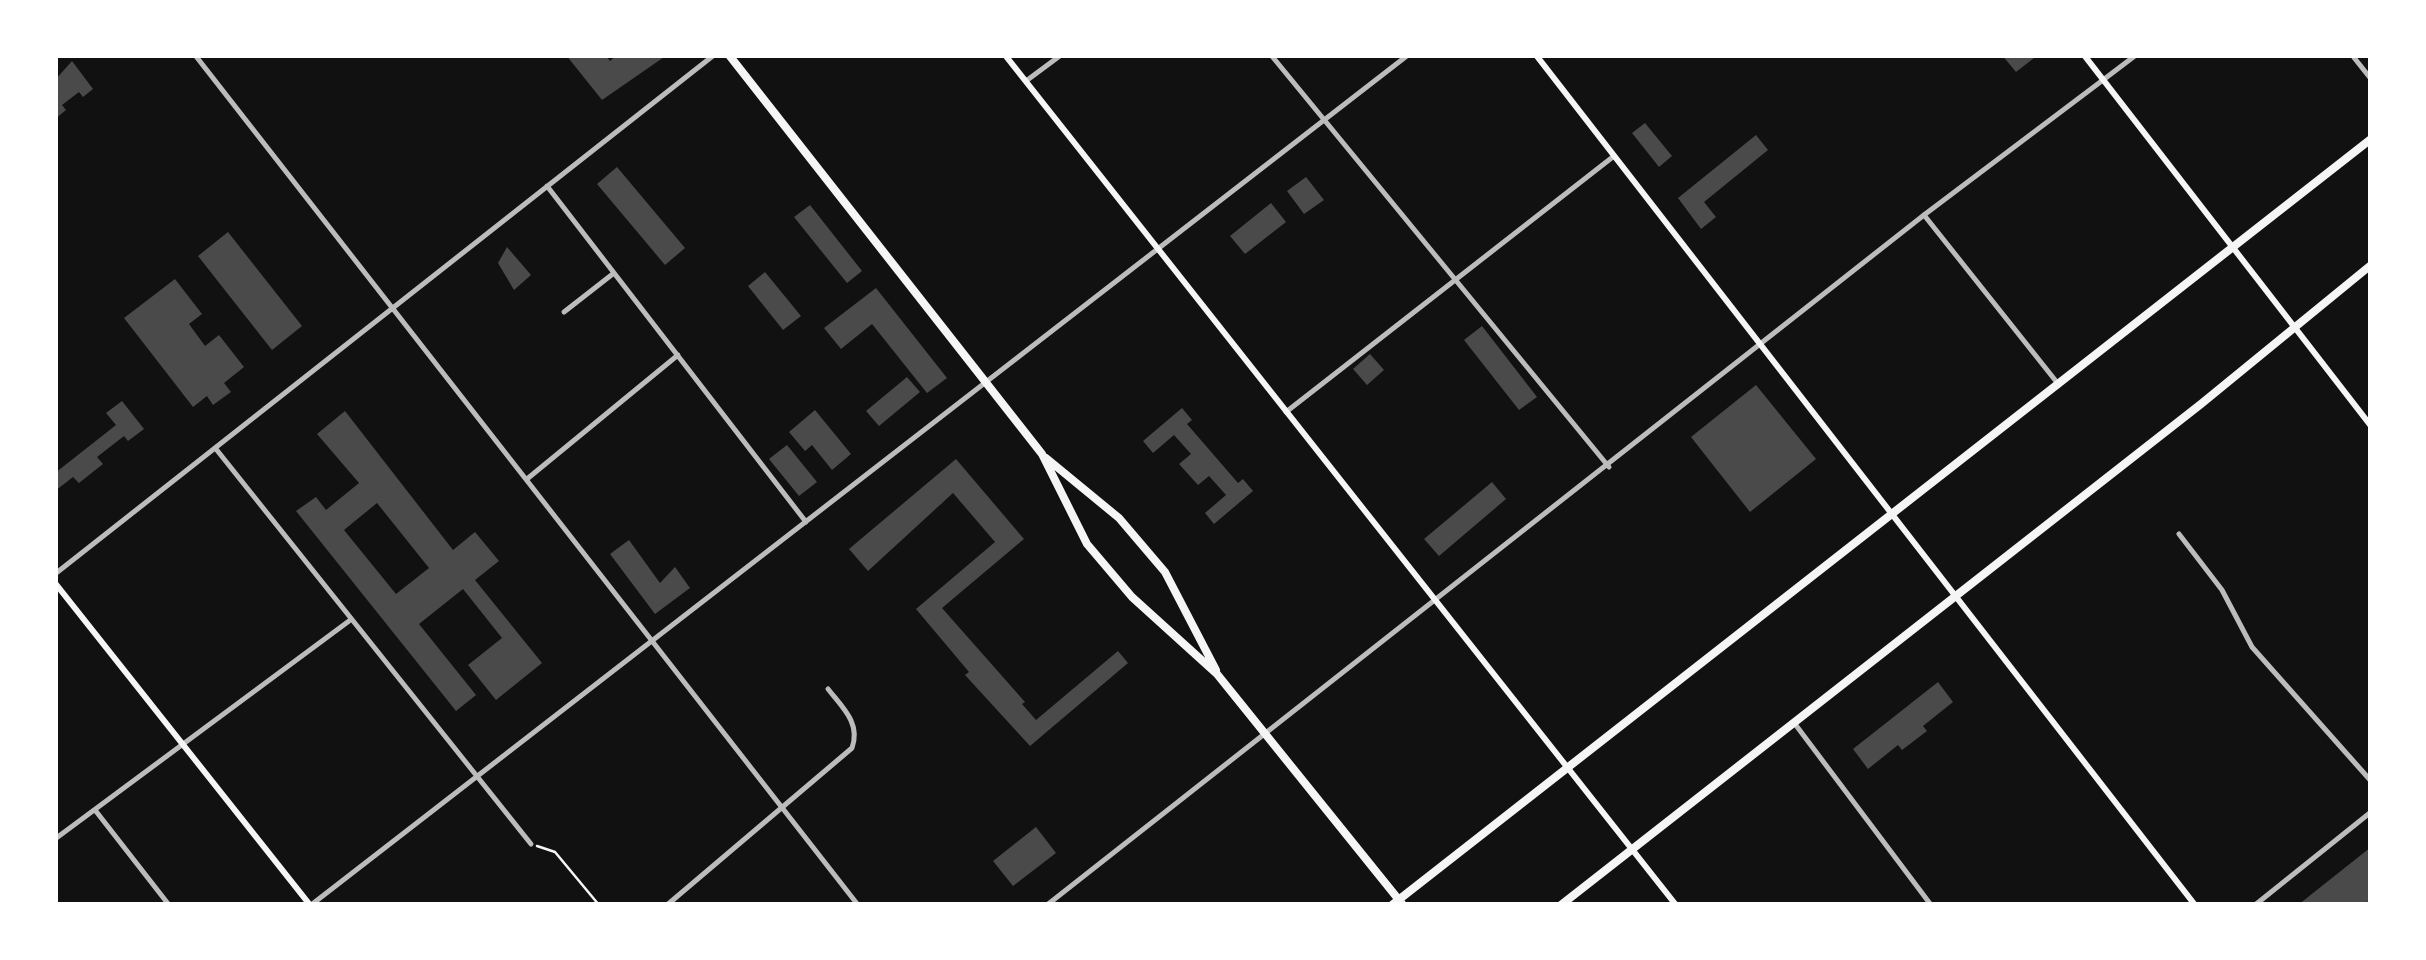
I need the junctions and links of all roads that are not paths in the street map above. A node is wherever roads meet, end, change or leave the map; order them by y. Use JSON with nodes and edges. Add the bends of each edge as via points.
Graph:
{"nodes":[{"id":1,"x":195,"y":55,"type":"edge"},
{"id":2,"x":714,"y":55,"type":"edge"},
{"id":3,"x":729,"y":55,"type":"edge"},
{"id":4,"x":1006,"y":55,"type":"edge"},
{"id":5,"x":1060,"y":55,"type":"edge"},
{"id":6,"x":1271,"y":55,"type":"edge"},
{"id":7,"x":1408,"y":55,"type":"edge"},
{"id":8,"x":1536,"y":55,"type":"edge"},
{"id":9,"x":2084,"y":55,"type":"edge"},
{"id":10,"x":2136,"y":55,"type":"edge"},
{"id":11,"x":2352,"y":55,"type":"edge"},
{"id":12,"x":2103,"y":80,"type":"junction"},
{"id":13,"x":2371,"y":80,"type":"edge"},
{"id":14,"x":1026,"y":82,"type":"junction"},
{"id":15,"x":1323,"y":121,"type":"junction"},
{"id":16,"x":2371,"y":140,"type":"edge"},
{"id":17,"x":1614,"y":155,"type":"junction"},
{"id":18,"x":547,"y":186,"type":"junction"},
{"id":19,"x":1924,"y":214,"type":"junction"},
{"id":20,"x":2232,"y":248,"type":"junction"},
{"id":21,"x":1158,"y":250,"type":"junction"},
{"id":22,"x":2371,"y":266,"type":"edge"},
{"id":23,"x":614,"y":273,"type":"junction"},
{"id":24,"x":1455,"y":277,"type":"junction"},
{"id":25,"x":392,"y":306,"type":"junction"},
{"id":26,"x":564,"y":312,"type":"dead end"},
{"id":27,"x":2294,"y":326,"type":"junction"},
{"id":28,"x":1761,"y":344,"type":"junction"},
{"id":29,"x":678,"y":356,"type":"junction"},
{"id":30,"x":986,"y":383,"type":"junction"},
{"id":31,"x":2059,"y":385,"type":"junction"},
{"id":32,"x":1286,"y":412,"type":"junction"},
{"id":33,"x":2371,"y":426,"type":"edge"},
{"id":34,"x":216,"y":449,"type":"junction"},
{"id":35,"x":1042,"y":454,"type":"junction"},
{"id":36,"x":1610,"y":466,"type":"junction"},
{"id":37,"x":527,"y":479,"type":"junction"},
{"id":38,"x":1895,"y":515,"type":"junction"},
{"id":39,"x":806,"y":522,"type":"junction"},
{"id":40,"x":2179,"y":534,"type":"dead end"},
{"id":41,"x":55,"y":574,"type":"edge"},
{"id":42,"x":55,"y":583,"type":"edge"},
{"id":43,"x":1955,"y":594,"type":"junction"},
{"id":44,"x":1436,"y":602,"type":"junction"},
{"id":45,"x":349,"y":621,"type":"junction"},
{"id":46,"x":652,"y":640,"type":"junction"},
{"id":47,"x":1218,"y":674,"type":"junction"},
{"id":48,"x":828,"y":689,"type":"dead end"},
{"id":49,"x":1792,"y":721,"type":"junction"},
{"id":50,"x":1266,"y":735,"type":"junction"},
{"id":51,"x":183,"y":744,"type":"junction"},
{"id":52,"x":1566,"y":768,"type":"junction"},
{"id":53,"x":477,"y":778,"type":"junction"},
{"id":54,"x":2371,"y":782,"type":"edge"},
{"id":55,"x":782,"y":808,"type":"junction"},
{"id":56,"x":95,"y":810,"type":"junction"},
{"id":57,"x":2371,"y":812,"type":"edge"},
{"id":58,"x":55,"y":839,"type":"edge"},
{"id":59,"x":532,"y":844,"type":"road end"},
{"id":60,"x":1631,"y":848,"type":"junction"},
{"id":61,"x":1398,"y":903,"type":"edge"},
{"id":62,"x":170,"y":905,"type":"edge"},
{"id":63,"x":311,"y":905,"type":"edge"},
{"id":64,"x":666,"y":905,"type":"edge"},
{"id":65,"x":858,"y":905,"type":"edge"},
{"id":66,"x":1047,"y":905,"type":"edge"},
{"id":67,"x":1560,"y":905,"type":"edge"},
{"id":68,"x":1676,"y":905,"type":"edge"},
{"id":69,"x":1931,"y":905,"type":"edge"},
{"id":70,"x":2196,"y":905,"type":"edge"},
{"id":71,"x":2255,"y":905,"type":"edge"}],
"edges":[{"from":1,"to":25,"type":"street"},
{"from":2,"to":18,"type":"street"},
{"from":3,"to":30,"type":"main road"},
{"from":4,"to":14,"type":"main road"},
{"from":5,"to":14,"type":"street"},
{"from":6,"to":15,"type":"street"},
{"from":7,"to":15,"type":"street"},
{"from":8,"to":17,"type":"main road"},
{"from":9,"to":12,"type":"main road"},
{"from":10,"to":12,"type":"street"},
{"from":11,"to":13,"type":"street"},
{"from":12,"to":19,"type":"street"},
{"from":12,"to":20,"type":"main road"},
{"from":14,"to":21,"type":"main road"},
{"from":15,"to":21,"type":"street"},
{"from":15,"to":24,"type":"street"},
{"from":16,"to":20,"type":"main road"},
{"from":17,"to":24,"type":"street"},
{"from":17,"to":28,"type":"main road"},
{"from":18,"to":23,"type":"street"},
{"from":18,"to":25,"type":"street"},
{"from":19,"to":28,"type":"street"},
{"from":19,"to":31,"type":"street"},
{"from":20,"to":27,"type":"main road"},
{"from":20,"to":31,"type":"main road"},
{"from":21,"to":30,"type":"street"},
{"from":21,"to":32,"type":"main road"},
{"from":22,"to":27,"type":"main road"},
{"from":23,"to":26,"type":"street"},
{"from":23,"to":29,"type":"street"},
{"from":24,"to":32,"type":"street"},
{"from":24,"to":36,"type":"street"},
{"from":25,"to":34,"type":"street"},
{"from":25,"to":37,"type":"street"},
{"from":27,"to":33,"type":"main road"},
{"from":27,"to":43,"type":"main road"},
{"from":28,"to":36,"type":"street"},
{"from":28,"to":38,"type":"main road"},
{"from":29,"to":37,"type":"street"},
{"from":29,"to":39,"type":"street"},
{"from":30,"to":35,"type":"main road"},
{"from":30,"to":39,"type":"street"},
{"from":31,"to":38,"type":"main road"},
{"from":32,"to":44,"type":"main road"},
{"from":34,"to":41,"type":"street"},
{"from":34,"to":45,"type":"street"},
{"from":35,"to":47,"type":"main road","via":[[1088,544],[1142,607]]},
{"from":35,"to":47,"type":"main road","via":[[1118,518],[1165,572]]},
{"from":36,"to":44,"type":"street"},
{"from":37,"to":46,"type":"street"},
{"from":38,"to":43,"type":"main road"},
{"from":38,"to":52,"type":"main road"},
{"from":39,"to":46,"type":"street"},
{"from":40,"to":54,"type":"street","via":[[2222,590],[2252,647]]},
{"from":42,"to":51,"type":"main road"},
{"from":43,"to":49,"type":"main road"},
{"from":43,"to":70,"type":"main road"},
{"from":44,"to":50,"type":"street"},
{"from":44,"to":52,"type":"main road"},
{"from":45,"to":51,"type":"street"},
{"from":45,"to":53,"type":"street"},
{"from":46,"to":53,"type":"street"},
{"from":46,"to":55,"type":"street"},
{"from":47,"to":50,"type":"main road"},
{"from":48,"to":55,"type":"street","via":[[852,721],[852,748]]},
{"from":49,"to":60,"type":"main road"},
{"from":49,"to":69,"type":"street"},
{"from":50,"to":61,"type":"main road"},
{"from":50,"to":66,"type":"street"},
{"from":51,"to":56,"type":"street"},
{"from":51,"to":63,"type":"main road"},
{"from":52,"to":60,"type":"main road"},
{"from":52,"to":61,"type":"main road"},
{"from":53,"to":59,"type":"street"},
{"from":53,"to":63,"type":"street"},
{"from":55,"to":64,"type":"street"},
{"from":55,"to":65,"type":"street"},
{"from":56,"to":58,"type":"street"},
{"from":56,"to":62,"type":"street"},
{"from":57,"to":71,"type":"street"},
{"from":60,"to":67,"type":"main road"},
{"from":60,"to":68,"type":"main road"}]}
